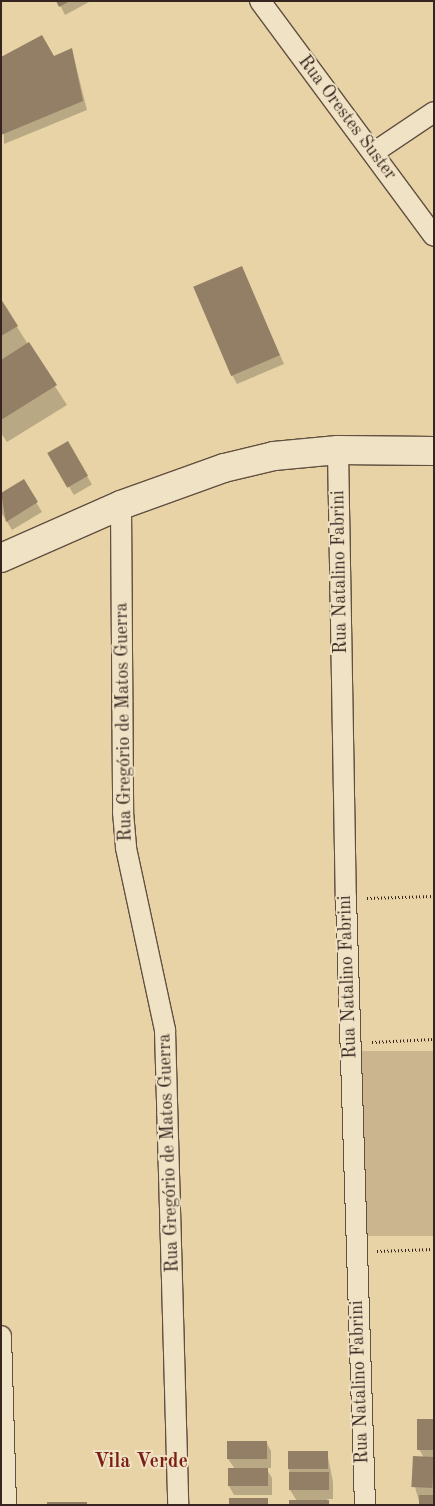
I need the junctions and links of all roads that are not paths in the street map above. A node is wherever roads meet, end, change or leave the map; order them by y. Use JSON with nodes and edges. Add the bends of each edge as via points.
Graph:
{"nodes":[{"id":1,"x":260,"y":1,"type":"edge"},
{"id":2,"x":434,"y":112,"type":"edge"},
{"id":3,"x":373,"y":153,"type":"junction"},
{"id":4,"x":434,"y":236,"type":"edge"},
{"id":5,"x":338,"y":450,"type":"junction"},
{"id":6,"x":434,"y":451,"type":"edge"},
{"id":7,"x":121,"y":505,"type":"junction"},
{"id":8,"x":1,"y":558,"type":"edge"},
{"id":9,"x":1,"y":1336,"type":"edge"},
{"id":10,"x":6,"y":1505,"type":"edge"},
{"id":11,"x":178,"y":1505,"type":"edge"},
{"id":12,"x":365,"y":1505,"type":"edge"}],
"edges":[{"from":1,"to":3,"type":"street","name":"Rua Orestes Suster"},
{"from":2,"to":3,"type":"street"},
{"from":3,"to":4,"type":"street","name":"Rua Orestes Suster"},
{"from":5,"to":6,"type":"street"},
{"from":5,"to":7,"type":"street","via":[[274,456],[224,468]]},
{"from":5,"to":12,"type":"street","name":"Rua Natalino Fabrini","via":[[346,898]]},
{"from":7,"to":8,"type":"street"},
{"from":7,"to":11,"type":"street","name":"Rua Gregório de Matos Guerra","via":[[123,812],[126,848],[165,1030],[172,1154]]},
{"from":9,"to":10,"type":"street"}]}
